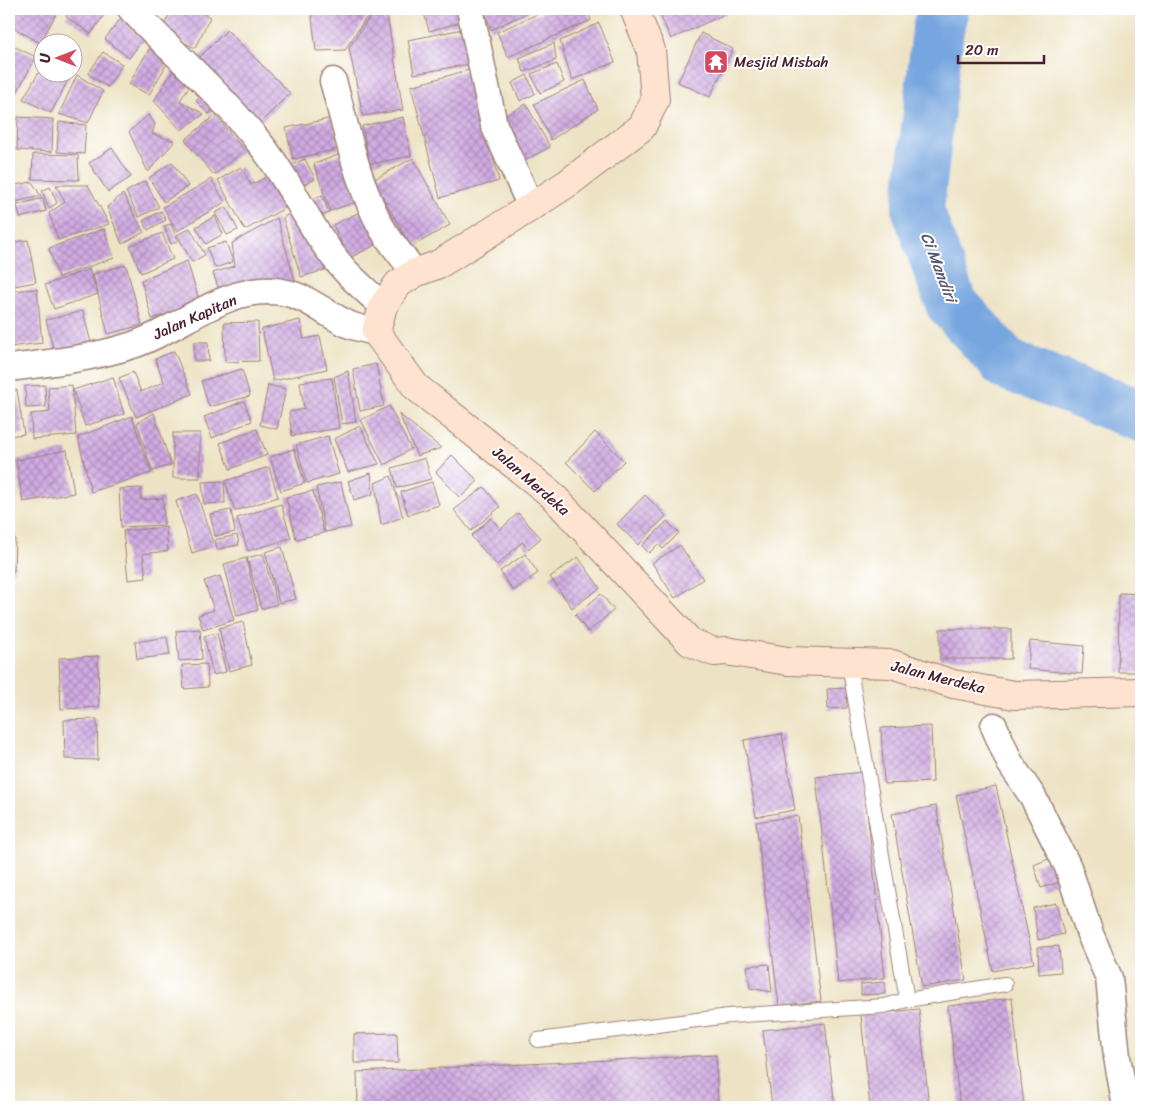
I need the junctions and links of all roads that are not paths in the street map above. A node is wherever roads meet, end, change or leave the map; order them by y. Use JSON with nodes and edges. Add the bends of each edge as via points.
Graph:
{"nodes":[{"id":1,"x":131,"y":9,"type":"edge"},
{"id":2,"x":470,"y":9,"type":"edge"},
{"id":3,"x":634,"y":9,"type":"edge"},
{"id":4,"x":333,"y":81,"type":"dead end"},
{"id":5,"x":531,"y":207,"type":"junction"},
{"id":6,"x":415,"y":273,"type":"junction"},
{"id":7,"x":383,"y":306,"type":"junction"},
{"id":8,"x":376,"y":332,"type":"junction"},
{"id":9,"x":9,"y":368,"type":"edge"},
{"id":10,"x":849,"y":664,"type":"junction"},
{"id":11,"x":1141,"y":692,"type":"edge"},
{"id":12,"x":994,"y":726,"type":"dead end"},
{"id":13,"x":1005,"y":984,"type":"dead end"},
{"id":14,"x":906,"y":1000,"type":"junction"},
{"id":15,"x":538,"y":1040,"type":"dead end"},
{"id":16,"x":1126,"y":1107,"type":"edge"}],
"edges":[{"from":1,"to":7,"type":"street","via":[[219,95],[263,148],[342,268]]},
{"from":2,"to":5,"type":"street","via":[[494,125]]},
{"from":3,"to":5,"type":"street","via":[[651,50],[654,100],[642,126],[575,178]]},
{"from":4,"to":6,"type":"street","via":[[362,182],[374,211],[383,230]]},
{"from":5,"to":6,"type":"street","via":[[439,264]]},
{"from":6,"to":7,"type":"street","via":[[398,284]]},
{"from":7,"to":8,"type":"street"},
{"from":8,"to":9,"type":"street","name":"Jalan Kapitan","via":[[350,324],[302,297],[280,292],[252,292],[215,305],[133,345],[71,360]]},
{"from":8,"to":10,"type":"street","name":"Jalan Merdeka","via":[[416,387],[551,494],[690,642],[714,652]]},
{"from":10,"to":11,"type":"street","name":"Jalan Merdeka","via":[[892,664],[953,684],[1014,695]]},
{"from":10,"to":14,"type":"lane"},
{"from":12,"to":16,"type":"street","via":[[1010,763],[1033,797],[1068,867],[1090,934],[1109,978]]},
{"from":13,"to":14,"type":"lane"},
{"from":14,"to":15,"type":"lane","via":[[884,1006],[729,1016]]}]}
